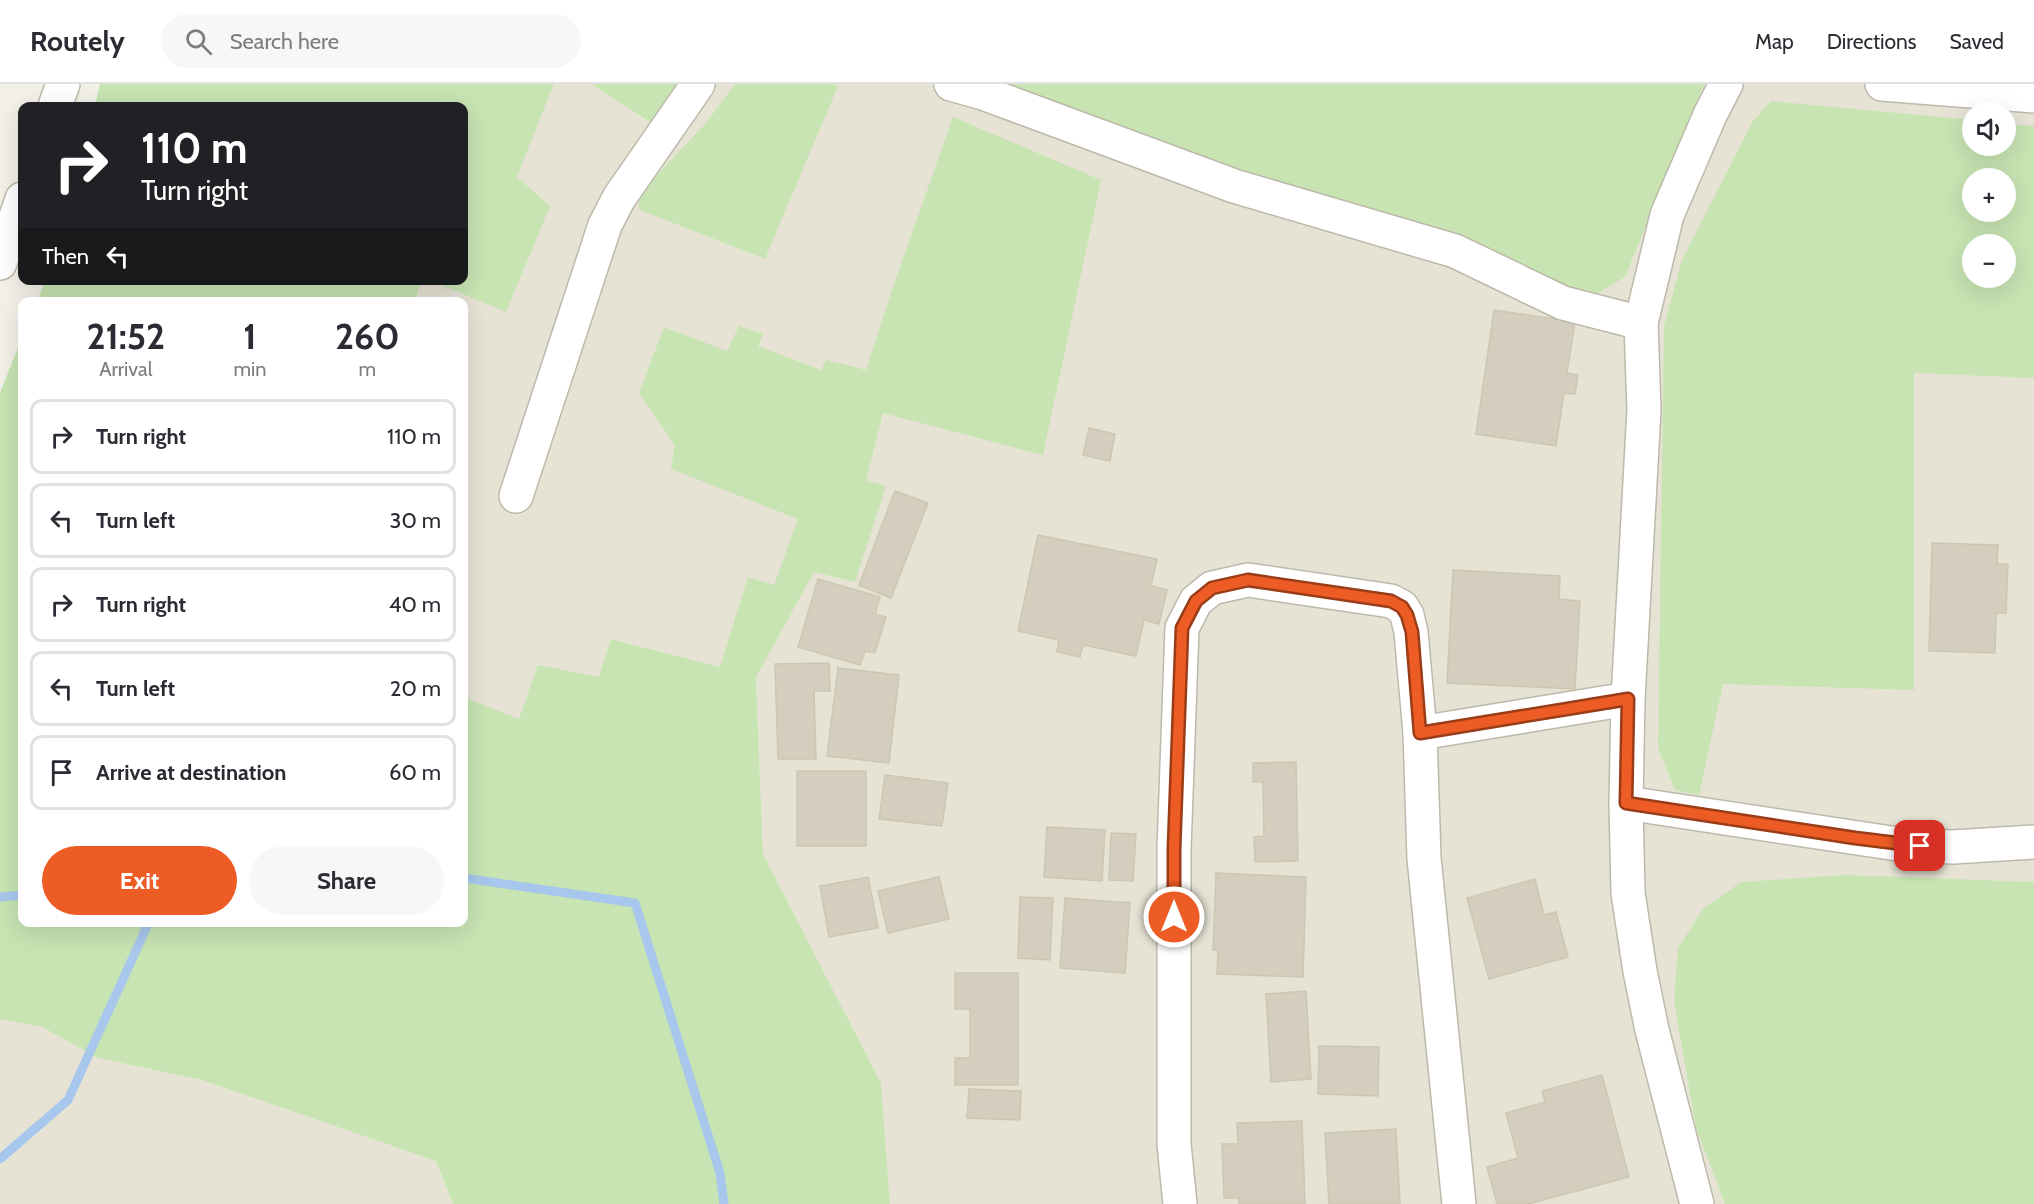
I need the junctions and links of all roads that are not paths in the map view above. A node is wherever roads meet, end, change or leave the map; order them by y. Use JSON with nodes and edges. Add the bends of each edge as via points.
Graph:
{"nodes":[{"id":1,"x":63,"y":84,"type":"edge"},
{"id":2,"x":698,"y":84,"type":"edge"},
{"id":3,"x":951,"y":84,"type":"edge"},
{"id":4,"x":1726,"y":84,"type":"edge"},
{"id":5,"x":1882,"y":84,"type":"edge"},
{"id":6,"x":2034,"y":96,"type":"edge"},
{"id":7,"x":56,"y":102,"type":"edge"},
{"id":8,"x":18,"y":211,"type":"edge"},
{"id":9,"x":0,"y":263,"type":"edge"},
{"id":10,"x":1641,"y":323,"type":"junction"},
{"id":11,"x":516,"y":496,"type":"dead end"},
{"id":12,"x":1628,"y":699,"type":"junction"},
{"id":13,"x":1420,"y":733,"type":"junction"},
{"id":14,"x":1626,"y":803,"type":"junction"},
{"id":15,"x":2034,"y":842,"type":"edge"},
{"id":16,"x":1180,"y":1204,"type":"edge"},
{"id":17,"x":1460,"y":1204,"type":"edge"},
{"id":18,"x":1697,"y":1204,"type":"edge"}],
"edges":[{"from":1,"to":7,"type":"street"},
{"from":2,"to":11,"type":"street","via":[[619,198],[605,225]]},
{"from":3,"to":10,"type":"street","via":[[1234,186],[1455,251],[1563,303]]},
{"from":4,"to":10,"type":"street","via":[[1667,215]]},
{"from":5,"to":6,"type":"street"},
{"from":8,"to":9,"type":"street"},
{"from":10,"to":12,"type":"street","via":[[1644,410]]},
{"from":12,"to":13,"type":"street"},
{"from":12,"to":14,"type":"street"},
{"from":13,"to":16,"type":"street","via":[[1412,632],[1402,607],[1391,601],[1248,580],[1212,588],[1196,601],[1182,628],[1174,849],[1174,1144]]},
{"from":13,"to":17,"type":"street","via":[[1424,858]]},
{"from":14,"to":15,"type":"street","via":[[1904,845],[1953,847]]},
{"from":14,"to":18,"type":"street","via":[[1628,893],[1640,971]]}]}
